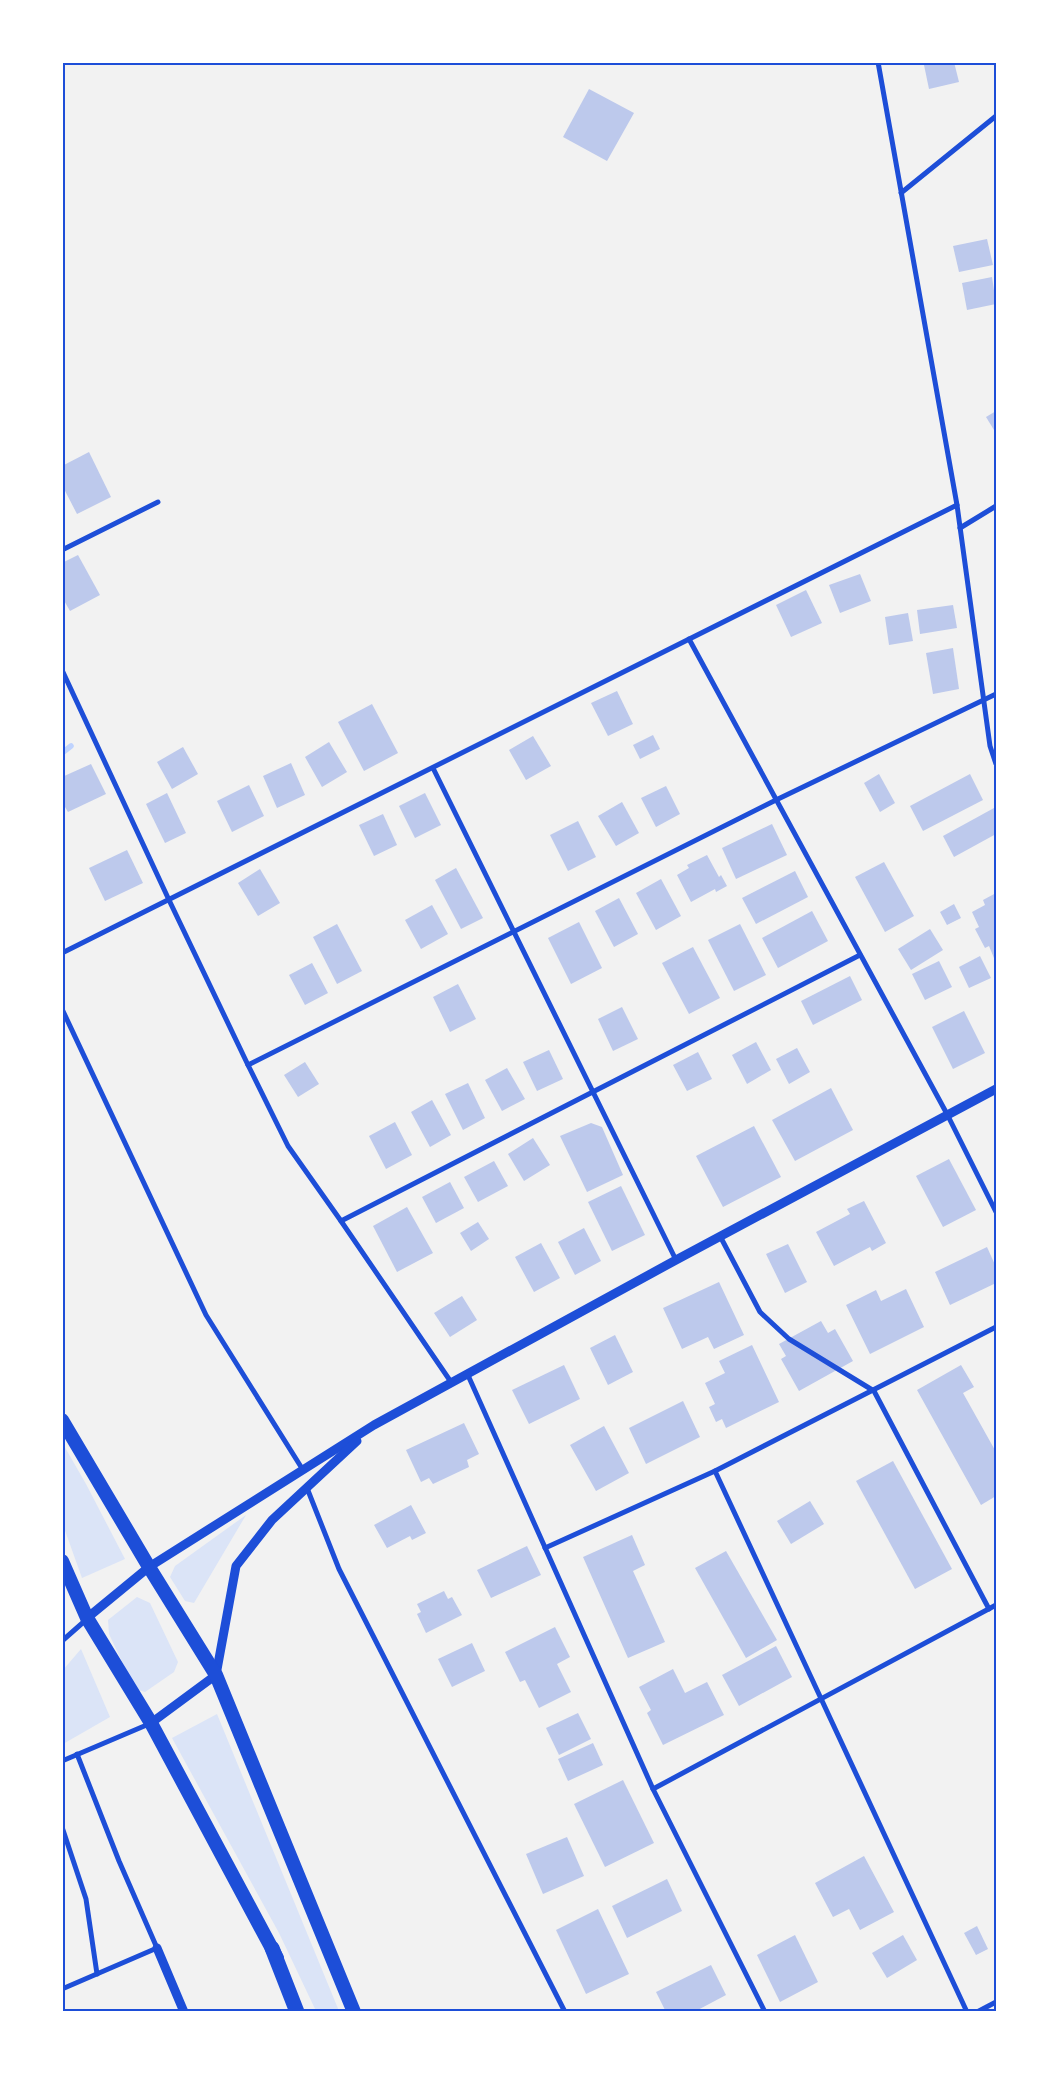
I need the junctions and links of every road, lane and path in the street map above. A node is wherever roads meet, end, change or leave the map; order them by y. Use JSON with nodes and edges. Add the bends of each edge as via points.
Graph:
{"nodes":[{"id":1,"x":878,"y":62,"type":"edge"},
{"id":2,"x":996,"y":116,"type":"edge"},
{"id":3,"x":901,"y":193,"type":"junction"},
{"id":4,"x":158,"y":502,"type":"dead end"},
{"id":5,"x":957,"y":505,"type":"junction"},
{"id":6,"x":996,"y":506,"type":"edge"},
{"id":7,"x":960,"y":528,"type":"junction"},
{"id":8,"x":62,"y":550,"type":"edge"},
{"id":9,"x":689,"y":640,"type":"junction"},
{"id":10,"x":62,"y":670,"type":"edge"},
{"id":11,"x":996,"y":694,"type":"edge"},
{"id":12,"x":984,"y":701,"type":"junction"},
{"id":13,"x":996,"y":764,"type":"edge"},
{"id":14,"x":433,"y":768,"type":"junction"},
{"id":15,"x":776,"y":800,"type":"junction"},
{"id":16,"x":169,"y":900,"type":"junction"},
{"id":17,"x":515,"y":933,"type":"junction"},
{"id":18,"x":62,"y":953,"type":"edge"},
{"id":19,"x":860,"y":955,"type":"junction"},
{"id":20,"x":62,"y":1010,"type":"edge"},
{"id":21,"x":248,"y":1065,"type":"junction"},
{"id":22,"x":996,"y":1088,"type":"edge"},
{"id":23,"x":593,"y":1092,"type":"junction"},
{"id":24,"x":947,"y":1114,"type":"junction"},
{"id":25,"x":996,"y":1212,"type":"edge"},
{"id":26,"x":342,"y":1221,"type":"junction"},
{"id":27,"x":720,"y":1236,"type":"junction"},
{"id":28,"x":676,"y":1260,"type":"junction"},
{"id":29,"x":996,"y":1327,"type":"edge"},
{"id":30,"x":467,"y":1373,"type":"junction"},
{"id":31,"x":451,"y":1382,"type":"junction"},
{"id":32,"x":874,"y":1391,"type":"junction"},
{"id":33,"x":62,"y":1420,"type":"edge"},
{"id":34,"x":374,"y":1425,"type":"junction"},
{"id":35,"x":303,"y":1470,"type":"junction"},
{"id":36,"x":716,"y":1471,"type":"junction"},
{"id":37,"x":306,"y":1488,"type":"junction"},
{"id":38,"x":545,"y":1548,"type":"junction"},
{"id":39,"x":62,"y":1561,"type":"edge"},
{"id":40,"x":149,"y":1567,"type":"junction"},
{"id":41,"x":996,"y":1606,"type":"edge"},
{"id":42,"x":989,"y":1609,"type":"junction"},
{"id":43,"x":88,"y":1618,"type":"junction"},
{"id":44,"x":62,"y":1641,"type":"edge"},
{"id":45,"x":216,"y":1675,"type":"junction"},
{"id":46,"x":822,"y":1699,"type":"junction"},
{"id":47,"x":151,"y":1723,"type":"junction"},
{"id":48,"x":77,"y":1754,"type":"junction"},
{"id":49,"x":62,"y":1761,"type":"edge"},
{"id":50,"x":653,"y":1789,"type":"junction"},
{"id":51,"x":62,"y":1827,"type":"edge"},
{"id":52,"x":157,"y":1948,"type":"junction"},
{"id":53,"x":272,"y":1948,"type":"junction"},
{"id":54,"x":97,"y":1974,"type":"junction"},
{"id":55,"x":62,"y":1989,"type":"edge"},
{"id":56,"x":996,"y":2002,"type":"edge"},
{"id":57,"x":184,"y":2012,"type":"edge"},
{"id":58,"x":297,"y":2012,"type":"edge"},
{"id":59,"x":302,"y":2012,"type":"edge"},
{"id":60,"x":354,"y":2012,"type":"edge"},
{"id":61,"x":565,"y":2012,"type":"edge"},
{"id":62,"x":765,"y":2012,"type":"edge"},
{"id":63,"x":967,"y":2012,"type":"edge"},
{"id":64,"x":977,"y":2012,"type":"edge"}],
"edges":[{"from":1,"to":3,"type":"street"},
{"from":2,"to":3,"type":"street"},
{"from":3,"to":5,"type":"street"},
{"from":4,"to":8,"type":"street"},
{"from":5,"to":7,"type":"street"},
{"from":5,"to":9,"type":"street"},
{"from":6,"to":7,"type":"street"},
{"from":7,"to":12,"type":"street"},
{"from":9,"to":14,"type":"street"},
{"from":9,"to":15,"type":"street"},
{"from":10,"to":16,"type":"street"},
{"from":11,"to":12,"type":"street"},
{"from":12,"to":13,"type":"street","via":[[990,746]]},
{"from":12,"to":15,"type":"street"},
{"from":14,"to":16,"type":"street"},
{"from":14,"to":17,"type":"street"},
{"from":15,"to":17,"type":"street"},
{"from":15,"to":19,"type":"street"},
{"from":16,"to":18,"type":"street"},
{"from":16,"to":21,"type":"street"},
{"from":17,"to":21,"type":"street"},
{"from":17,"to":23,"type":"street"},
{"from":19,"to":23,"type":"street"},
{"from":19,"to":24,"type":"street"},
{"from":20,"to":35,"type":"street","via":[[206,1315]]},
{"from":21,"to":26,"type":"street","via":[[288,1146]]},
{"from":22,"to":24,"type":"street"},
{"from":23,"to":26,"type":"street"},
{"from":23,"to":28,"type":"street"},
{"from":24,"to":25,"type":"street"},
{"from":24,"to":27,"type":"street"},
{"from":26,"to":31,"type":"street"},
{"from":27,"to":28,"type":"street"},
{"from":27,"to":32,"type":"street","via":[[760,1312],[789,1339]]},
{"from":28,"to":30,"type":"street"},
{"from":29,"to":32,"type":"street"},
{"from":30,"to":31,"type":"street"},
{"from":30,"to":38,"type":"street"},
{"from":31,"to":34,"type":"street"},
{"from":32,"to":36,"type":"street"},
{"from":32,"to":42,"type":"street"},
{"from":33,"to":40,"type":"highway"},
{"from":34,"to":35,"type":"street"},
{"from":34,"to":37,"type":"street"},
{"from":35,"to":40,"type":"street"},
{"from":36,"to":38,"type":"street"},
{"from":36,"to":46,"type":"street"},
{"from":37,"to":45,"type":"street","via":[[272,1520],[236,1566]]},
{"from":37,"to":61,"type":"street","via":[[339,1569]]},
{"from":38,"to":50,"type":"street"},
{"from":39,"to":43,"type":"highway"},
{"from":40,"to":43,"type":"street"},
{"from":40,"to":45,"type":"highway"},
{"from":41,"to":42,"type":"street"},
{"from":42,"to":46,"type":"street"},
{"from":43,"to":44,"type":"street"},
{"from":43,"to":47,"type":"highway"},
{"from":45,"to":47,"type":"street"},
{"from":45,"to":60,"type":"highway"},
{"from":46,"to":50,"type":"street"},
{"from":46,"to":63,"type":"street"},
{"from":47,"to":48,"type":"street"},
{"from":47,"to":53,"type":"highway"},
{"from":48,"to":49,"type":"street"},
{"from":48,"to":52,"type":"street"},
{"from":50,"to":62,"type":"street"},
{"from":51,"to":54,"type":"street","via":[[86,1900]]},
{"from":52,"to":54,"type":"street"},
{"from":52,"to":57,"type":"street"},
{"from":53,"to":58,"type":"highway"},
{"from":53,"to":59,"type":"highway"},
{"from":54,"to":55,"type":"street"},
{"from":56,"to":64,"type":"street"}]}
